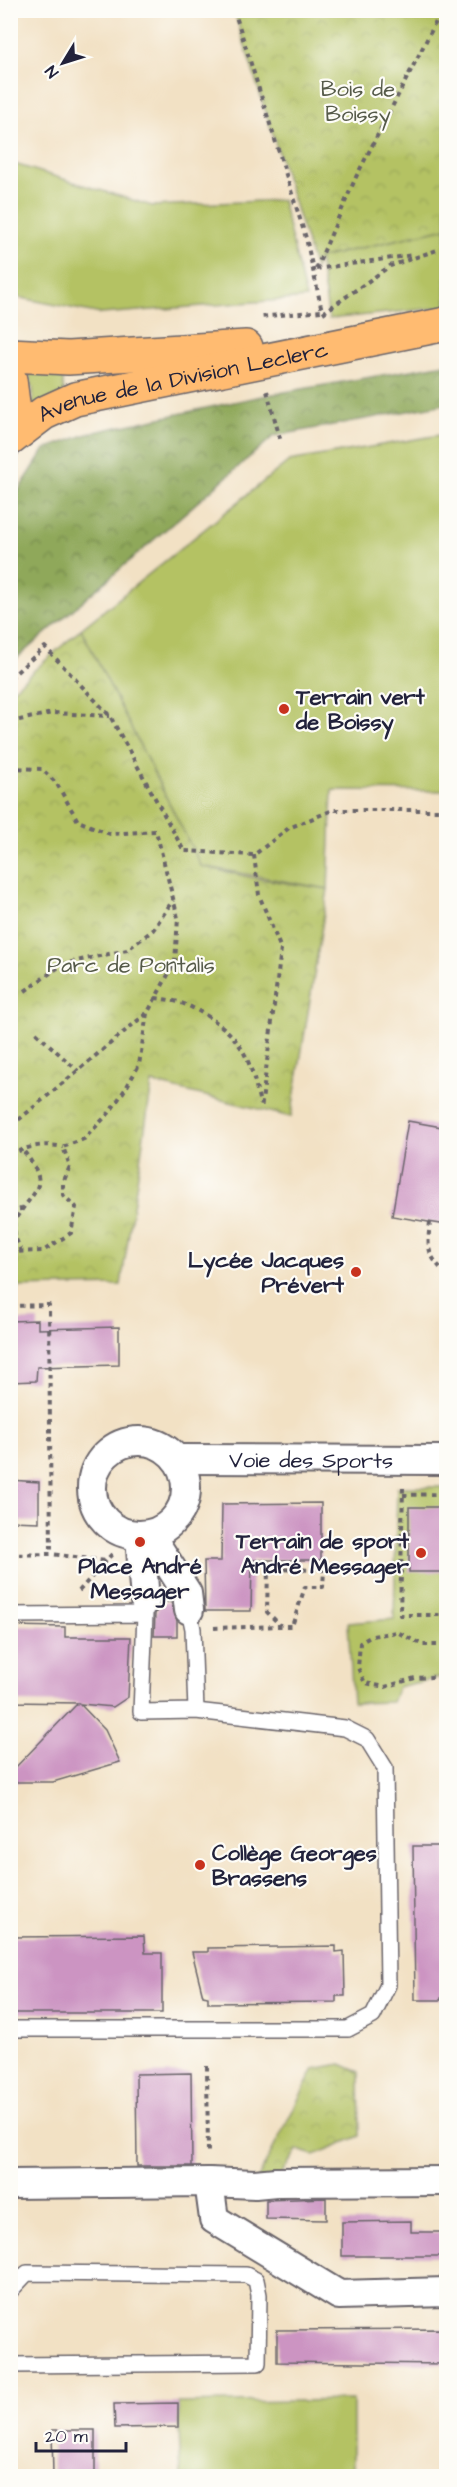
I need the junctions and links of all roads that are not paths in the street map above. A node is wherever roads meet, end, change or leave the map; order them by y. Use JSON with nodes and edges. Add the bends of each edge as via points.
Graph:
{"nodes":[{"id":1,"x":447,"y":324,"type":"edge"},
{"id":2,"x":364,"y":339,"type":"junction"},
{"id":3,"x":10,"y":355,"type":"edge"},
{"id":4,"x":10,"y":380,"type":"edge"},
{"id":5,"x":10,"y":432,"type":"edge"},
{"id":6,"x":10,"y":439,"type":"edge"},
{"id":7,"x":176,"y":1459,"type":"junction"},
{"id":8,"x":447,"y":1460,"type":"edge"},
{"id":9,"x":140,"y":1535,"type":"junction"},
{"id":10,"x":145,"y":1608,"type":"junction"},
{"id":11,"x":10,"y":1615,"type":"edge"},
{"id":12,"x":191,"y":1620,"type":"joint"},
{"id":13,"x":196,"y":1711,"type":"junction"},
{"id":14,"x":10,"y":2029,"type":"edge"},
{"id":15,"x":447,"y":2181,"type":"edge"},
{"id":16,"x":209,"y":2182,"type":"junction"},
{"id":17,"x":10,"y":2184,"type":"edge"},
{"id":18,"x":272,"y":2254,"type":"junction"},
{"id":19,"x":256,"y":2280,"type":"junction"},
{"id":20,"x":10,"y":2291,"type":"edge"},
{"id":21,"x":447,"y":2292,"type":"edge"},
{"id":22,"x":10,"y":2365,"type":"edge"}],
"edges":[{"from":1,"to":2,"type":"main road","name":"Avenue de la Division Leclerc"},
{"from":2,"to":3,"type":"main road","name":"Avenue de la Division Leclerc","via":[[325,327],[68,358]]},
{"from":2,"to":6,"type":"main road","name":"Avenue de la Division Leclerc","via":[[75,399],[44,413]]},
{"from":4,"to":5,"type":"main road","via":[[15,411]]},
{"from":7,"to":8,"type":"street","name":"Voie des Sports"},
{"from":7,"to":9,"type":"street","via":[[185,1476],[186,1495],[180,1513],[167,1527]]},
{"from":7,"to":9,"type":"street","via":[[165,1449],[136,1441],[118,1446],[103,1458],[94,1476],[92,1495],[99,1513],[113,1527]]},
{"from":9,"to":10,"type":"street"},
{"from":9,"to":12,"type":"street","via":[[187,1593]]},
{"from":10,"to":11,"type":"lane"},
{"from":10,"to":13,"type":"lane","via":[[141,1712]]},
{"from":12,"to":13,"type":"lane"},
{"from":13,"to":14,"type":"lane","via":[[345,1728],[367,1739],[385,1768],[388,1985],[373,2016],[348,2029]]},
{"from":15,"to":16,"type":"street"},
{"from":16,"to":17,"type":"street"},
{"from":16,"to":18,"type":"street","via":[[214,2219]]},
{"from":18,"to":19,"type":"lane"},
{"from":18,"to":21,"type":"street","via":[[339,2295]]},
{"from":19,"to":20,"type":"lane","via":[[246,2275],[27,2273]]},
{"from":19,"to":22,"type":"lane","via":[[258,2363]]}]}
